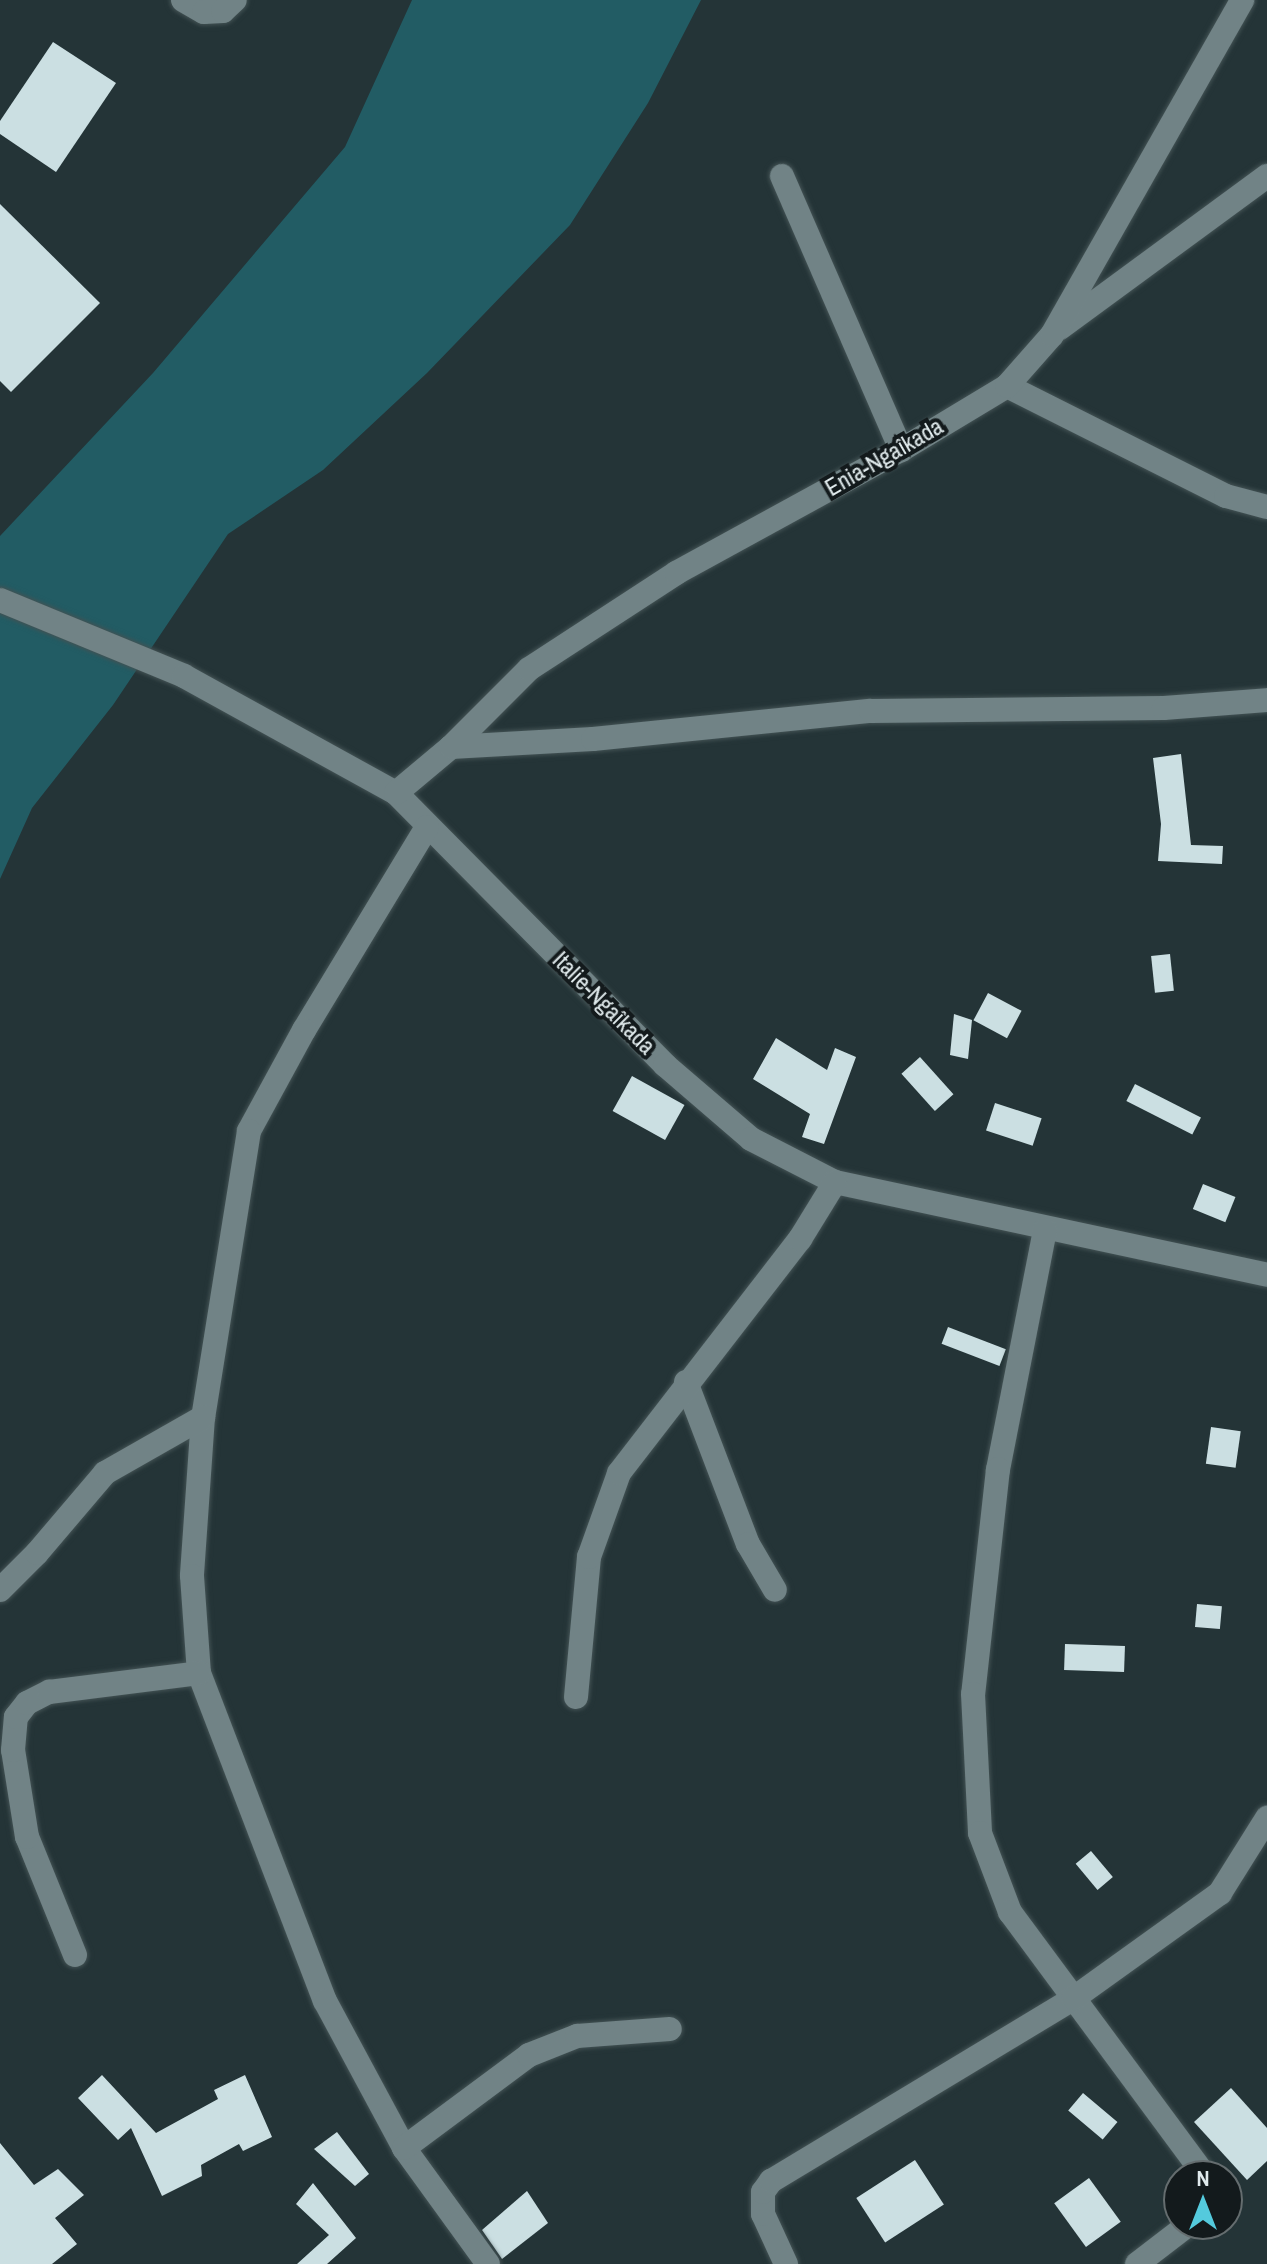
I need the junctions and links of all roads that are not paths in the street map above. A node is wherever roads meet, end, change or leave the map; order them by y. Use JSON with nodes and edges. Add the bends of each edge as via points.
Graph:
{"nodes":[{"id":1,"x":183,"y":0,"type":"edge"},
{"id":2,"x":235,"y":0,"type":"edge"},
{"id":3,"x":1242,"y":0,"type":"edge"},
{"id":4,"x":782,"y":176,"type":"dead end"},
{"id":5,"x":1267,"y":176,"type":"edge"},
{"id":6,"x":1052,"y":335,"type":"junction"},
{"id":7,"x":1007,"y":386,"type":"junction"},
{"id":8,"x":901,"y":450,"type":"junction"},
{"id":9,"x":1267,"y":507,"type":"edge"},
{"id":10,"x":0,"y":600,"type":"edge"},
{"id":11,"x":1267,"y":700,"type":"edge"},
{"id":12,"x":451,"y":747,"type":"junction"},
{"id":13,"x":396,"y":793,"type":"junction"},
{"id":14,"x":427,"y":827,"type":"junction"},
{"id":15,"x":835,"y":1182,"type":"junction"},
{"id":16,"x":1045,"y":1230,"type":"junction"},
{"id":17,"x":1267,"y":1275,"type":"edge"},
{"id":18,"x":686,"y":1382,"type":"junction"},
{"id":19,"x":203,"y":1417,"type":"junction"},
{"id":20,"x":0,"y":1590,"type":"edge"},
{"id":21,"x":775,"y":1590,"type":"dead end"},
{"id":22,"x":199,"y":1673,"type":"junction"},
{"id":23,"x":576,"y":1697,"type":"dead end"},
{"id":24,"x":1267,"y":1818,"type":"edge"},
{"id":25,"x":75,"y":1955,"type":"dead end"},
{"id":26,"x":1074,"y":1998,"type":"junction"},
{"id":27,"x":670,"y":2029,"type":"dead end"},
{"id":28,"x":404,"y":2148,"type":"junction"},
{"id":29,"x":1193,"y":2160,"type":"edge"},
{"id":30,"x":1168,"y":2240,"type":"edge"},
{"id":31,"x":488,"y":2264,"type":"edge"},
{"id":32,"x":786,"y":2264,"type":"edge"},
{"id":33,"x":1137,"y":2264,"type":"edge"}],
"edges":[{"from":1,"to":2,"type":"street","via":[[204,12],[223,11]]},
{"from":3,"to":6,"type":"street","name":"Enia-Ngaîkada"},
{"from":4,"to":8,"type":"street"},
{"from":5,"to":6,"type":"street"},
{"from":6,"to":7,"type":"street","name":"Enia-Ngaîkada"},
{"from":7,"to":8,"type":"street","name":"Enia-Ngaîkada"},
{"from":7,"to":9,"type":"street","via":[[1226,496]]},
{"from":8,"to":12,"type":"street","name":"Enia-Ngaîkada","via":[[676,573],[529,669]]},
{"from":10,"to":13,"type":"street","name":"Italie-Ngaîkada","via":[[184,676]]},
{"from":11,"to":12,"type":"street","via":[[1164,708],[871,711],[593,739]]},
{"from":12,"to":13,"type":"street","name":"Enia-Ngaîkada"},
{"from":13,"to":14,"type":"street","name":"Italie-Ngaîkada"},
{"from":14,"to":15,"type":"street","name":"Italie-Ngaîkada","via":[[665,1065],[751,1139]]},
{"from":14,"to":19,"type":"street","via":[[249,1131]]},
{"from":15,"to":16,"type":"street","name":"Italie-Ngaîkada"},
{"from":15,"to":18,"type":"street","via":[[800,1239]]},
{"from":16,"to":17,"type":"street","name":"Italie-Ngaîkada"},
{"from":16,"to":26,"type":"street","via":[[998,1469],[973,1694],[980,1833],[1010,1912]]},
{"from":18,"to":21,"type":"street","via":[[748,1544]]},
{"from":18,"to":23,"type":"street","via":[[619,1473],[589,1557]]},
{"from":19,"to":20,"type":"street","via":[[105,1473]]},
{"from":19,"to":22,"type":"street","via":[[192,1576]]},
{"from":22,"to":25,"type":"street","via":[[49,1692],[27,1703],[16,1717],[13,1750],[27,1837]]},
{"from":22,"to":28,"type":"street","via":[[325,2001]]},
{"from":24,"to":26,"type":"street","via":[[1220,1893]]},
{"from":26,"to":29,"type":"street"},
{"from":26,"to":32,"type":"street","via":[[771,2181],[763,2192],[763,2214]]},
{"from":27,"to":28,"type":"street","via":[[577,2036],[529,2055]]},
{"from":28,"to":31,"type":"street"},
{"from":30,"to":33,"type":"street"}]}
